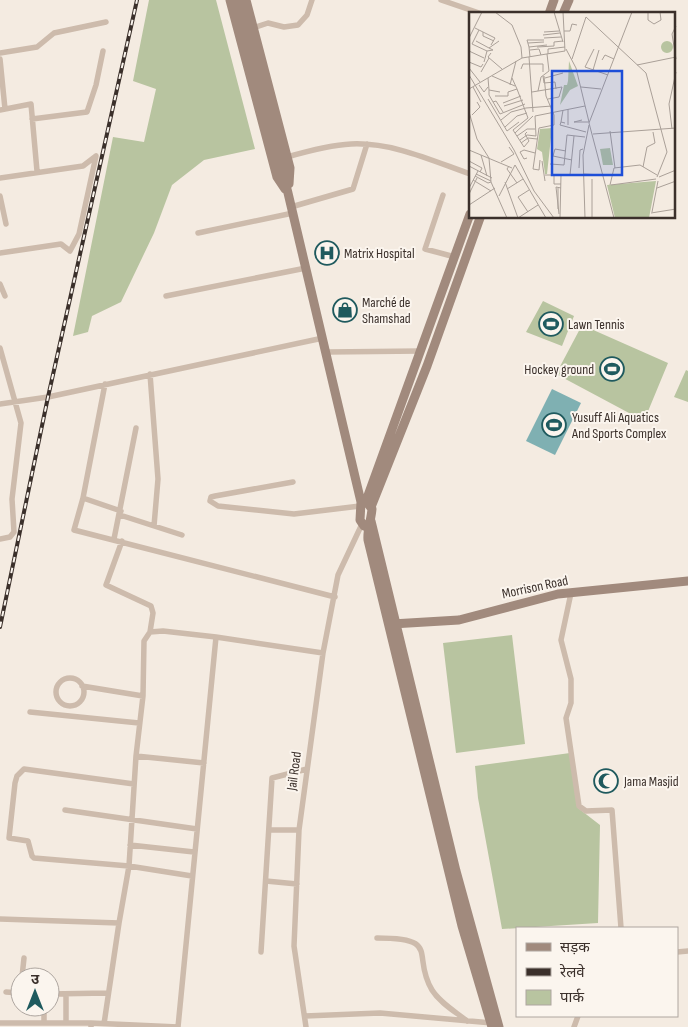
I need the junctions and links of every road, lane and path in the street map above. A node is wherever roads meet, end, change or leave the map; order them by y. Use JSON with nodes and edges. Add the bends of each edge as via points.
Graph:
{"nodes":[{"id":1,"x":230,"y":0,"type":"edge"},
{"id":2,"x":237,"y":0,"type":"edge"},
{"id":3,"x":246,"y":0,"type":"edge"},
{"id":4,"x":312,"y":0,"type":"edge"},
{"id":5,"x":441,"y":0,"type":"edge"},
{"id":6,"x":554,"y":0,"type":"edge"},
{"id":7,"x":462,"y":3,"type":"edge"},
{"id":8,"x":478,"y":12,"type":"edge"},
{"id":9,"x":550,"y":12,"type":"edge"},
{"id":10,"x":106,"y":22,"type":"dead end"},
{"id":11,"x":253,"y":28,"type":"junction"},
{"id":12,"x":103,"y":51,"type":"dead end"},
{"id":13,"x":0,"y":53,"type":"edge"},
{"id":14,"x":0,"y":58,"type":"edge"},
{"id":15,"x":3,"y":110,"type":"edge"},
{"id":16,"x":32,"y":119,"type":"junction"},
{"id":17,"x":367,"y":144,"type":"junction"},
{"id":18,"x":287,"y":157,"type":"junction"},
{"id":19,"x":37,"y":171,"type":"junction"},
{"id":20,"x":469,"y":174,"type":"edge"},
{"id":21,"x":0,"y":178,"type":"edge"},
{"id":22,"x":288,"y":193,"type":"junction"},
{"id":23,"x":443,"y":195,"type":"dead end"},
{"id":24,"x":0,"y":196,"type":"edge"},
{"id":25,"x":292,"y":210,"type":"junction"},
{"id":26,"x":469,"y":217,"type":"edge"},
{"id":27,"x":480,"y":219,"type":"edge"},
{"id":28,"x":6,"y":224,"type":"dead end"},
{"id":29,"x":198,"y":233,"type":"dead end"},
{"id":30,"x":0,"y":253,"type":"edge"},
{"id":31,"x":455,"y":257,"type":"junction"},
{"id":32,"x":306,"y":268,"type":"junction"},
{"id":33,"x":0,"y":284,"type":"edge"},
{"id":34,"x":5,"y":296,"type":"dead end"},
{"id":35,"x":166,"y":296,"type":"dead end"},
{"id":36,"x":323,"y":338,"type":"junction"},
{"id":37,"x":0,"y":348,"type":"edge"},
{"id":38,"x":421,"y":351,"type":"junction"},
{"id":39,"x":327,"y":352,"type":"junction"},
{"id":40,"x":150,"y":374,"type":"junction"},
{"id":41,"x":105,"y":384,"type":"junction"},
{"id":42,"x":14,"y":401,"type":"junction"},
{"id":43,"x":0,"y":404,"type":"edge"},
{"id":44,"x":136,"y":428,"type":"dead end"},
{"id":45,"x":293,"y":482,"type":"dead end"},
{"id":46,"x":83,"y":498,"type":"junction"},
{"id":47,"x":364,"y":504,"type":"junction"},
{"id":48,"x":121,"y":513,"type":"junction"},
{"id":49,"x":367,"y":524,"type":"junction"},
{"id":50,"x":154,"y":526,"type":"junction"},
{"id":51,"x":182,"y":535,"type":"dead end"},
{"id":52,"x":0,"y":539,"type":"edge"},
{"id":53,"x":114,"y":539,"type":"junction"},
{"id":54,"x":122,"y":541,"type":"junction"},
{"id":55,"x":688,"y":581,"type":"edge"},
{"id":56,"x":571,"y":593,"type":"junction"},
{"id":57,"x":335,"y":597,"type":"junction"},
{"id":58,"x":393,"y":624,"type":"junction"},
{"id":59,"x":150,"y":632,"type":"junction"},
{"id":60,"x":216,"y":637,"type":"junction"},
{"id":61,"x":323,"y":653,"type":"junction"},
{"id":62,"x":82,"y":686,"type":"junction"},
{"id":63,"x":143,"y":696,"type":"junction"},
{"id":64,"x":30,"y":712,"type":"dead end"},
{"id":65,"x":139,"y":723,"type":"junction"},
{"id":66,"x":136,"y":756,"type":"junction"},
{"id":67,"x":204,"y":763,"type":"junction"},
{"id":68,"x":307,"y":769,"type":"junction"},
{"id":69,"x":134,"y":784,"type":"junction"},
{"id":70,"x":65,"y":810,"type":"dead end"},
{"id":71,"x":131,"y":818,"type":"junction"},
{"id":72,"x":197,"y":829,"type":"junction"},
{"id":73,"x":269,"y":830,"type":"junction"},
{"id":74,"x":298,"y":830,"type":"junction"},
{"id":75,"x":130,"y":845,"type":"junction"},
{"id":76,"x":194,"y":852,"type":"junction"},
{"id":77,"x":129,"y":866,"type":"junction"},
{"id":78,"x":192,"y":876,"type":"junction"},
{"id":79,"x":266,"y":881,"type":"junction"},
{"id":80,"x":297,"y":884,"type":"junction"},
{"id":81,"x":0,"y":919,"type":"edge"},
{"id":82,"x":119,"y":923,"type":"junction"},
{"id":83,"x":621,"y":927,"type":"edge"},
{"id":84,"x":377,"y":938,"type":"dead end"},
{"id":85,"x":261,"y":952,"type":"dead end"},
{"id":86,"x":24,"y":958,"type":"dead end"},
{"id":87,"x":23,"y":967,"type":"edge"},
{"id":88,"x":6,"y":992,"type":"dead end"},
{"id":89,"x":10,"y":992,"type":"edge"},
{"id":90,"x":60,"y":994,"type":"edge"},
{"id":91,"x":66,"y":994,"type":"junction"},
{"id":92,"x":107,"y":994,"type":"junction"},
{"id":93,"x":305,"y":1016,"type":"junction"},
{"id":94,"x":467,"y":1021,"type":"junction"},
{"id":95,"x":0,"y":1023,"type":"edge"},
{"id":96,"x":48,"y":1024,"type":"edge"},
{"id":97,"x":68,"y":1024,"type":"edge"},
{"id":98,"x":104,"y":1024,"type":"junction"},
{"id":99,"x":18,"y":1025,"type":"edge"},
{"id":100,"x":91,"y":1025,"type":"edge"},
{"id":101,"x":495,"y":1025,"type":"edge"},
{"id":102,"x":179,"y":1027,"type":"edge"},
{"id":103,"x":306,"y":1027,"type":"edge"}],
"edges":[{"from":1,"to":22,"type":"street","via":[[277,177]]},
{"from":2,"to":22,"type":"street"},
{"from":3,"to":11,"type":"street"},
{"from":4,"to":11,"type":"street","via":[[307,15],[298,25],[284,27],[268,23]]},
{"from":5,"to":7,"type":"street"},
{"from":6,"to":9,"type":"street"},
{"from":7,"to":8,"type":"street"},
{"from":10,"to":13,"type":"street","via":[[54,33],[37,47]]},
{"from":11,"to":18,"type":"street"},
{"from":12,"to":16,"type":"street","via":[[86,112]]},
{"from":14,"to":15,"type":"street"},
{"from":15,"to":16,"type":"street","via":[[31,104]]},
{"from":16,"to":19,"type":"street"},
{"from":17,"to":18,"type":"street","via":[[311,150]]},
{"from":17,"to":20,"type":"street","via":[[410,153]]},
{"from":17,"to":25,"type":"street","via":[[354,189]]},
{"from":18,"to":22,"type":"street","via":[[290,168]]},
{"from":19,"to":21,"type":"street"},
{"from":19,"to":30,"type":"street","via":[[83,166],[96,156],[79,234],[70,251],[61,244]]},
{"from":22,"to":25,"type":"street"},
{"from":23,"to":31,"type":"street","via":[[425,249]]},
{"from":24,"to":28,"type":"street"},
{"from":25,"to":29,"type":"street"},
{"from":25,"to":32,"type":"street"},
{"from":26,"to":31,"type":"street"},
{"from":27,"to":47,"type":"street","via":[[427,366]]},
{"from":31,"to":38,"type":"street"},
{"from":32,"to":35,"type":"street"},
{"from":32,"to":36,"type":"street"},
{"from":33,"to":34,"type":"street"},
{"from":36,"to":39,"type":"street"},
{"from":36,"to":40,"type":"street"},
{"from":37,"to":42,"type":"street"},
{"from":38,"to":39,"type":"street"},
{"from":38,"to":47,"type":"street"},
{"from":39,"to":47,"type":"street"},
{"from":40,"to":41,"type":"street"},
{"from":40,"to":50,"type":"street","via":[[158,479]]},
{"from":41,"to":42,"type":"street"},
{"from":41,"to":46,"type":"street"},
{"from":42,"to":43,"type":"street"},
{"from":42,"to":52,"type":"street","via":[[21,423],[12,499],[14,532],[10,537]]},
{"from":44,"to":48,"type":"street"},
{"from":45,"to":47,"type":"street","via":[[215,496],[210,502],[218,506],[294,514]]},
{"from":46,"to":48,"type":"street"},
{"from":46,"to":53,"type":"street","via":[[74,530]]},
{"from":47,"to":49,"type":"street"},
{"from":48,"to":50,"type":"street"},
{"from":48,"to":53,"type":"street"},
{"from":49,"to":57,"type":"street","name":"Jail Road","via":[[338,575]]},
{"from":49,"to":58,"type":"street","via":[[368,540]]},
{"from":50,"to":51,"type":"street"},
{"from":53,"to":54,"type":"street"},
{"from":54,"to":57,"type":"street"},
{"from":54,"to":59,"type":"street","via":[[106,585],[151,606]]},
{"from":55,"to":56,"type":"street","name":"Morrison Road"},
{"from":56,"to":58,"type":"street","name":"Morrison Road","via":[[459,620]]},
{"from":56,"to":83,"type":"street","via":[[561,640],[571,679],[567,727],[580,806],[586,811],[612,810]]},
{"from":57,"to":61,"type":"street","name":"Jail Road"},
{"from":58,"to":101,"type":"street"},
{"from":59,"to":60,"type":"street","via":[[163,630]]},
{"from":59,"to":63,"type":"street","via":[[144,641]]},
{"from":60,"to":61,"type":"street"},
{"from":60,"to":67,"type":"street"},
{"from":61,"to":68,"type":"street","name":"Jail Road"},
{"from":62,"to":62,"type":"street","via":[[83,696],[76,704],[65,705],[57,698],[56,687],[63,679],[74,679]]},
{"from":62,"to":63,"type":"street"},
{"from":63,"to":65,"type":"street"},
{"from":64,"to":65,"type":"street"},
{"from":65,"to":66,"type":"street"},
{"from":66,"to":67,"type":"street"},
{"from":66,"to":69,"type":"street"},
{"from":67,"to":72,"type":"street"},
{"from":68,"to":73,"type":"street","via":[[272,778]]},
{"from":68,"to":74,"type":"street","name":"Jail Road"},
{"from":69,"to":71,"type":"street"},
{"from":69,"to":77,"type":"street","via":[[24,769],[15,783],[8,835],[9,838],[28,841],[34,858]]},
{"from":70,"to":71,"type":"street"},
{"from":71,"to":72,"type":"street"},
{"from":71,"to":75,"type":"street"},
{"from":72,"to":76,"type":"street"},
{"from":73,"to":74,"type":"street"},
{"from":73,"to":79,"type":"street"},
{"from":74,"to":80,"type":"street","name":"Jail Road"},
{"from":75,"to":76,"type":"street"},
{"from":75,"to":77,"type":"street"},
{"from":76,"to":78,"type":"street"},
{"from":77,"to":78,"type":"street"},
{"from":77,"to":82,"type":"street"},
{"from":78,"to":102,"type":"street"},
{"from":79,"to":80,"type":"street"},
{"from":79,"to":85,"type":"street"},
{"from":80,"to":93,"type":"street","name":"Jail Road","via":[[294,946]]},
{"from":81,"to":82,"type":"street"},
{"from":82,"to":92,"type":"street"},
{"from":84,"to":94,"type":"street","via":[[404,940],[418,945],[423,952],[428,982],[433,991]]},
{"from":86,"to":87,"type":"street"},
{"from":88,"to":89,"type":"street"},
{"from":90,"to":91,"type":"street"},
{"from":91,"to":92,"type":"street"},
{"from":91,"to":97,"type":"street"},
{"from":92,"to":98,"type":"street"},
{"from":93,"to":94,"type":"street","via":[[380,1013]]},
{"from":93,"to":103,"type":"street","name":"Jail Road"},
{"from":94,"to":101,"type":"street"},
{"from":95,"to":99,"type":"street"},
{"from":96,"to":97,"type":"street"},
{"from":96,"to":99,"type":"street"},
{"from":97,"to":100,"type":"street"},
{"from":98,"to":100,"type":"street"},
{"from":98,"to":102,"type":"street"}]}
